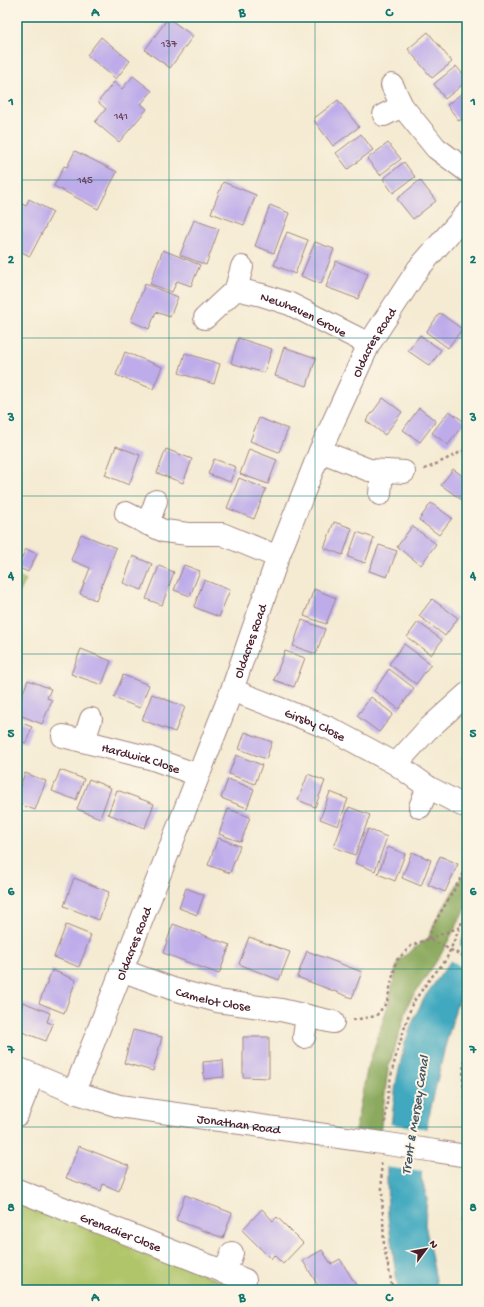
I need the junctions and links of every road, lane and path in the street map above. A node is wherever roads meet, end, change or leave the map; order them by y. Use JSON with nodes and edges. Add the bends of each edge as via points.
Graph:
{"nodes":[{"id":1,"x":392,"y":85,"type":"dead end"},
{"id":2,"x":467,"y":171,"type":"edge"},
{"id":3,"x":467,"y":212,"type":"edge"},
{"id":4,"x":242,"y":267,"type":"dead end"},
{"id":5,"x":236,"y":289,"type":"junction"},
{"id":6,"x":205,"y":318,"type":"dead end"},
{"id":7,"x":369,"y":344,"type":"junction"},
{"id":8,"x":467,"y":449,"type":"edge"},
{"id":9,"x":320,"y":451,"type":"junction"},
{"id":10,"x":382,"y":471,"type":"junction"},
{"id":11,"x":404,"y":472,"type":"joint"},
{"id":12,"x":380,"y":494,"type":"dead end"},
{"id":13,"x":156,"y":501,"type":"dead end"},
{"id":14,"x":126,"y":513,"type":"dead end"},
{"id":15,"x":148,"y":524,"type":"junction"},
{"id":16,"x":278,"y":558,"type":"junction"},
{"id":17,"x":232,"y":690,"type":"junction"},
{"id":18,"x":467,"y":694,"type":"edge"},
{"id":19,"x":91,"y":719,"type":"dead end"},
{"id":20,"x":63,"y":736,"type":"dead end"},
{"id":21,"x":84,"y":741,"type":"junction"},
{"id":22,"x":396,"y":764,"type":"junction"},
{"id":23,"x":198,"y":775,"type":"junction"},
{"id":24,"x":462,"y":805,"type":"dead end"},
{"id":25,"x":467,"y":868,"type":"edge"},
{"id":26,"x":467,"y":910,"type":"edge"},
{"id":27,"x":460,"y":926,"type":"junction"},
{"id":28,"x":428,"y":939,"type":"junction"},
{"id":29,"x":467,"y":958,"type":"edge"},
{"id":30,"x":121,"y":970,"type":"junction"},
{"id":31,"x":333,"y":1022,"type":"joint"},
{"id":32,"x":467,"y":1042,"type":"edge"},
{"id":33,"x":25,"y":1071,"type":"edge"},
{"id":34,"x":74,"y":1092,"type":"junction"},
{"id":35,"x":467,"y":1103,"type":"edge"},
{"id":36,"x":17,"y":1115,"type":"edge"},
{"id":37,"x":385,"y":1123,"type":"dead end"},
{"id":38,"x":378,"y":1152,"type":"junction"},
{"id":39,"x":467,"y":1156,"type":"edge"},
{"id":40,"x":17,"y":1190,"type":"edge"},
{"id":41,"x":234,"y":1269,"type":"dead end"},
{"id":42,"x":393,"y":1290,"type":"edge"}],
"edges":[{"from":1,"to":2,"type":"street","via":[[393,110]]},
{"from":3,"to":7,"type":"street","name":"Oldacres Road","via":[[418,269]]},
{"from":4,"to":5,"type":"street"},
{"from":5,"to":6,"type":"street"},
{"from":5,"to":7,"type":"street","name":"Newhaven Grove","via":[[290,304]]},
{"from":7,"to":9,"type":"street","name":"Oldacres Road"},
{"from":8,"to":11,"type":"path","via":[[428,468]]},
{"from":9,"to":10,"type":"street","via":[[369,470]]},
{"from":9,"to":16,"type":"street","name":"Oldacres Road"},
{"from":10,"to":11,"type":"street"},
{"from":10,"to":12,"type":"street"},
{"from":13,"to":15,"type":"street"},
{"from":14,"to":15,"type":"street"},
{"from":15,"to":16,"type":"street","via":[[164,531],[222,534]]},
{"from":16,"to":17,"type":"street","name":"Oldacres Road"},
{"from":17,"to":22,"type":"street","name":"Girsby Close","via":[[329,728]]},
{"from":17,"to":23,"type":"street","name":"Oldacres Road"},
{"from":18,"to":22,"type":"street","via":[[427,730]]},
{"from":19,"to":21,"type":"street","name":"Hardwick Close"},
{"from":20,"to":21,"type":"street","name":"Hardwick Close"},
{"from":21,"to":23,"type":"street","name":"Hardwick Close","via":[[150,758]]},
{"from":22,"to":24,"type":"street","name":"Girsby Close","via":[[424,797]]},
{"from":23,"to":30,"type":"street","name":"Oldacres Road"},
{"from":25,"to":28,"type":"path","via":[[435,922]]},
{"from":26,"to":27,"type":"path"},
{"from":27,"to":28,"type":"path"},
{"from":27,"to":37,"type":"path","via":[[446,960],[412,1004],[392,1071]]},
{"from":28,"to":29,"type":"path","bridge":true},
{"from":28,"to":31,"type":"path","via":[[411,946],[396,961],[386,1002],[376,1016]]},
{"from":30,"to":31,"type":"street","name":"Camelot Close","via":[[173,989],[217,1001],[281,1010],[306,1027]]},
{"from":30,"to":34,"type":"street","name":"Oldacres Road"},
{"from":32,"to":35,"type":"path","via":[[463,1068]]},
{"from":33,"to":34,"type":"street","name":"Jonathan Road"},
{"from":33,"to":36,"type":"street"},
{"from":34,"to":38,"type":"street","name":"Jonathan Road","via":[[119,1106]]},
{"from":38,"to":39,"type":"street","name":"Jonathan Road","bridge":true,"via":[[435,1151]]},
{"from":38,"to":42,"type":"path","via":[[384,1246]]},
{"from":40,"to":41,"type":"street","name":"Grenadier Close"}]}
